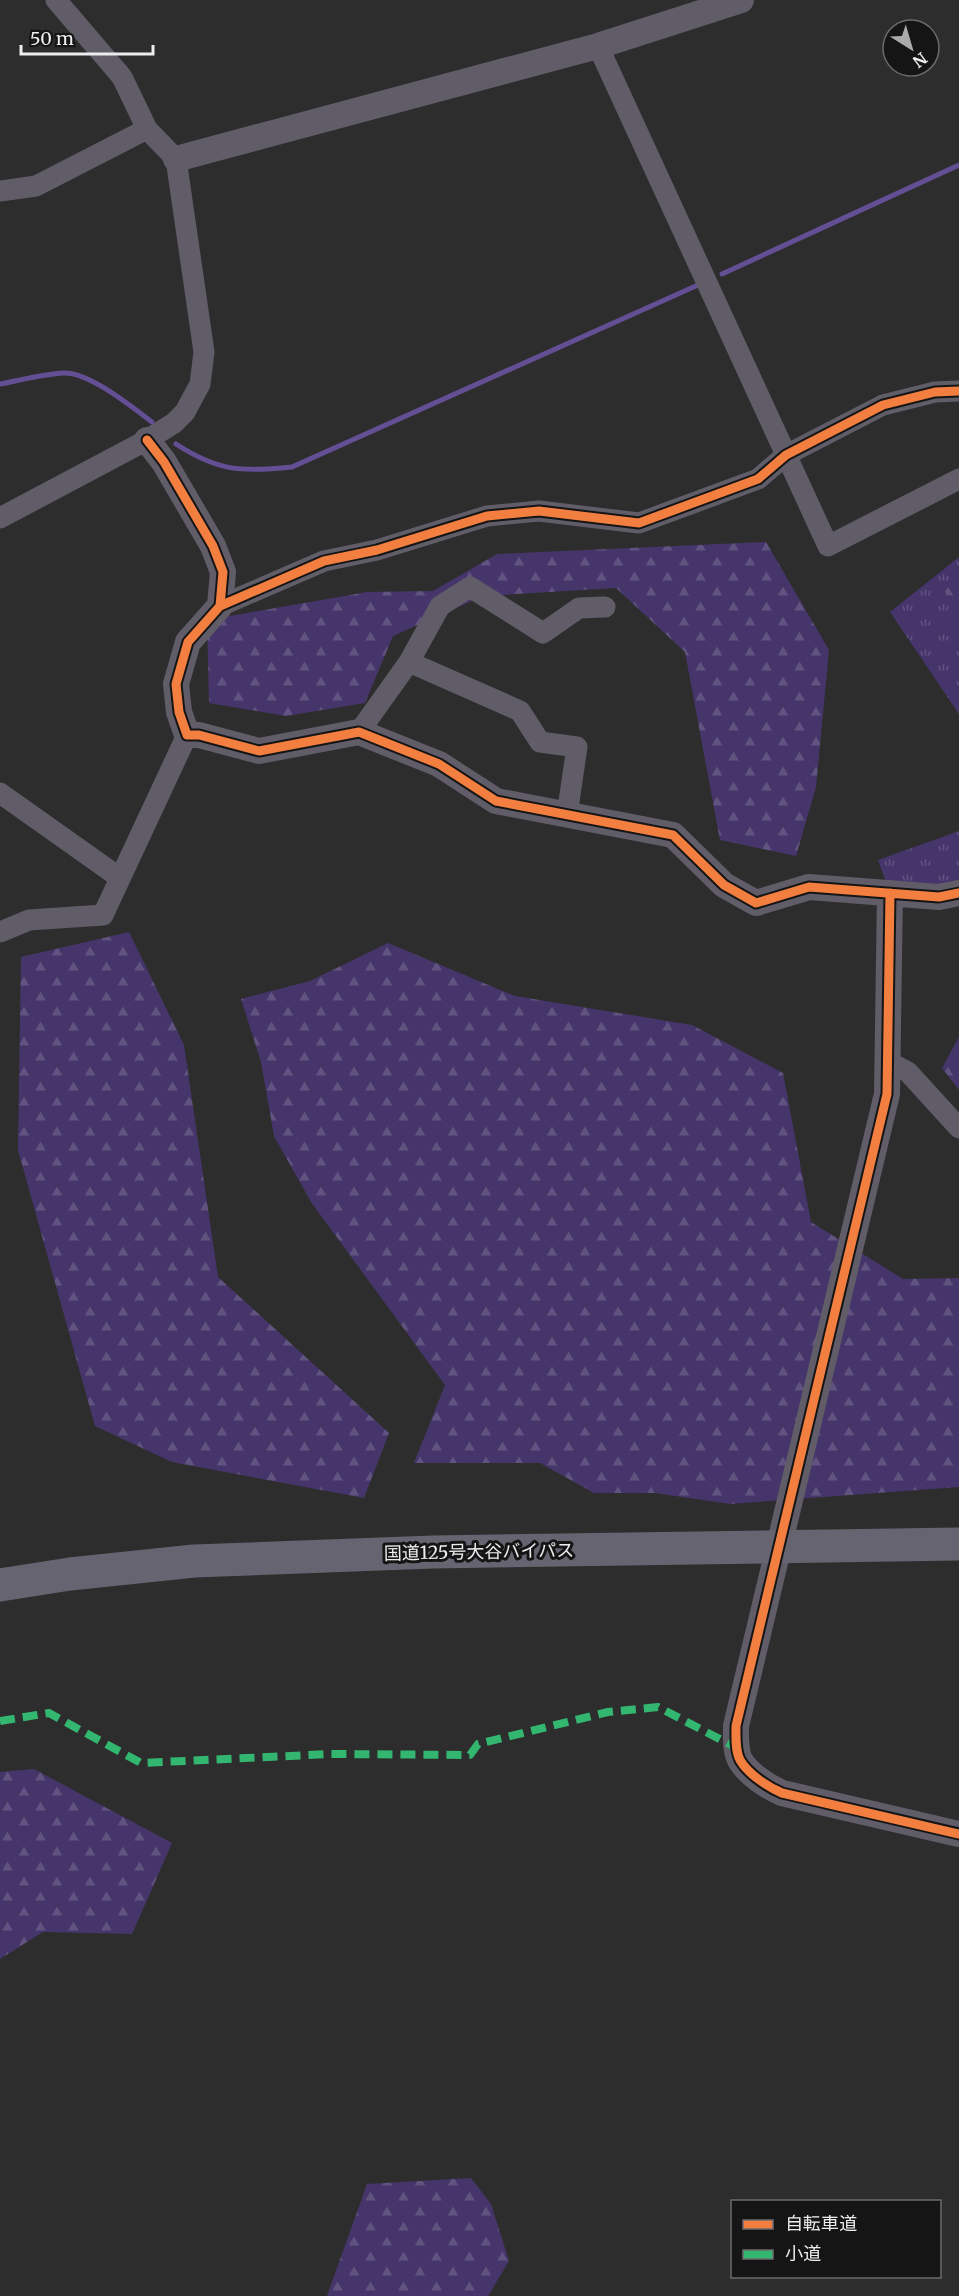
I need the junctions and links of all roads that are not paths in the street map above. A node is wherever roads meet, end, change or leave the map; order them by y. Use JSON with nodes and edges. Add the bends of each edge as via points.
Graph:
{"nodes":[{"id":1,"x":56,"y":0,"type":"edge"},
{"id":2,"x":741,"y":0,"type":"edge"},
{"id":3,"x":598,"y":46,"type":"junction"},
{"id":4,"x":147,"y":129,"type":"junction"},
{"id":5,"x":176,"y":159,"type":"junction"},
{"id":6,"x":0,"y":191,"type":"edge"},
{"id":7,"x":959,"y":392,"type":"edge"},
{"id":8,"x":147,"y":440,"type":"junction"},
{"id":9,"x":786,"y":455,"type":"junction"},
{"id":10,"x":959,"y":478,"type":"edge"},
{"id":11,"x":0,"y":518,"type":"edge"},
{"id":12,"x":220,"y":606,"type":"junction"},
{"id":13,"x":605,"y":607,"type":"dead end"},
{"id":14,"x":409,"y":662,"type":"junction"},
{"id":15,"x":359,"y":732,"type":"junction"},
{"id":16,"x":187,"y":735,"type":"junction"},
{"id":17,"x":0,"y":793,"type":"edge"},
{"id":18,"x":567,"y":815,"type":"junction"},
{"id":19,"x":120,"y":878,"type":"junction"},
{"id":20,"x":890,"y":893,"type":"junction"},
{"id":21,"x":959,"y":893,"type":"edge"},
{"id":22,"x":0,"y":932,"type":"edge"},
{"id":23,"x":887,"y":1061,"type":"junction"},
{"id":24,"x":959,"y":1128,"type":"edge"},
{"id":25,"x":959,"y":1544,"type":"edge"},
{"id":26,"x":778,"y":1548,"type":"junction"},
{"id":27,"x":0,"y":1585,"type":"edge"},
{"id":28,"x":959,"y":1834,"type":"edge"}],
"edges":[{"from":1,"to":4,"type":"street","via":[[122,77]]},
{"from":2,"to":3,"type":"street"},
{"from":3,"to":5,"type":"street"},
{"from":3,"to":9,"type":"street"},
{"from":4,"to":5,"type":"street"},
{"from":4,"to":6,"type":"street","via":[[36,186]]},
{"from":5,"to":8,"type":"street","via":[[204,352],[201,384],[185,412]]},
{"from":7,"to":9,"type":"street","via":[[935,392],[883,405]]},
{"from":8,"to":11,"type":"street"},
{"from":8,"to":12,"type":"street","via":[[213,546],[223,572]]},
{"from":9,"to":10,"type":"street","via":[[828,546]]},
{"from":9,"to":12,"type":"street","via":[[758,479],[639,523],[540,511],[487,516],[377,550],[324,561]]},
{"from":12,"to":16,"type":"street","via":[[188,642],[176,684]]},
{"from":13,"to":14,"type":"street","via":[[579,608],[543,633],[470,587],[440,606]]},
{"from":14,"to":15,"type":"street"},
{"from":14,"to":18,"type":"street","via":[[520,711],[540,742],[577,747]]},
{"from":15,"to":16,"type":"street","via":[[260,751]]},
{"from":15,"to":18,"type":"street","via":[[439,764],[496,801]]},
{"from":16,"to":19,"type":"street"},
{"from":17,"to":19,"type":"street"},
{"from":18,"to":20,"type":"street","via":[[673,835],[724,885],[756,903],[809,887]]},
{"from":19,"to":22,"type":"street","via":[[102,915],[29,920]]},
{"from":20,"to":21,"type":"street","via":[[939,897]]},
{"from":20,"to":23,"type":"street"},
{"from":23,"to":24,"type":"street","via":[[908,1072]]},
{"from":23,"to":26,"type":"street","via":[[886,1094]]},
{"from":25,"to":26,"type":"highway","name":"国道125号大谷バイパス"},
{"from":26,"to":27,"type":"highway","name":"国道125号大谷バイパス","via":[[433,1552],[194,1561]]},
{"from":26,"to":28,"type":"street","via":[[736,1726],[740,1760],[782,1793]]}]}
